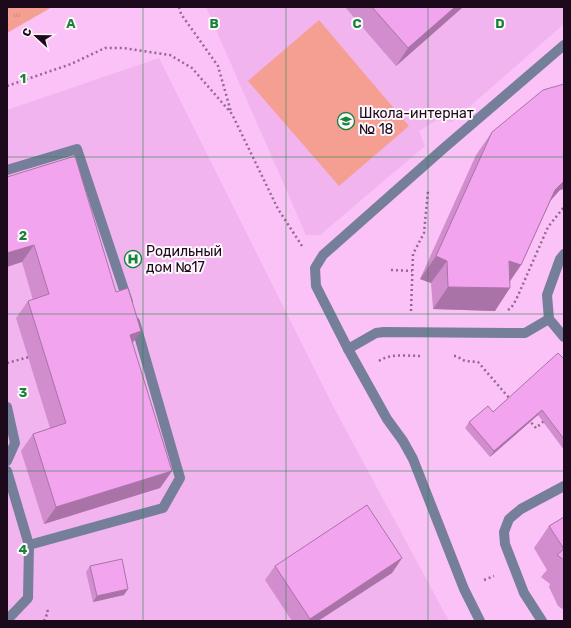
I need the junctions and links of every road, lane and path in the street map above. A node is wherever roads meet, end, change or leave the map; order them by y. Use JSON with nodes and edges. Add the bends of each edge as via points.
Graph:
{"nodes":[{"id":1,"x":179,"y":7,"type":"edge"},
{"id":2,"x":564,"y":45,"type":"edge"},
{"id":3,"x":7,"y":86,"type":"edge"},
{"id":4,"x":232,"y":114,"type":"junction"},
{"id":5,"x":7,"y":170,"type":"edge"},
{"id":6,"x":428,"y":188,"type":"dead end"},
{"id":7,"x":564,"y":207,"type":"edge"},
{"id":8,"x":564,"y":254,"type":"edge"},
{"id":9,"x":315,"y":268,"type":"junction"},
{"id":10,"x":391,"y":270,"type":"dead end"},
{"id":11,"x":412,"y":271,"type":"junction"},
{"id":12,"x":410,"y":312,"type":"dead end"},
{"id":13,"x":503,"y":313,"type":"edge"},
{"id":14,"x":549,"y":319,"type":"junction"},
{"id":15,"x":564,"y":337,"type":"edge"},
{"id":16,"x":348,"y":349,"type":"junction"},
{"id":17,"x":425,"y":356,"type":"dead end"},
{"id":18,"x":448,"y":356,"type":"dead end"},
{"id":19,"x":29,"y":357,"type":"dead end"},
{"id":20,"x":379,"y":362,"type":"dead end"},
{"id":21,"x":7,"y":363,"type":"edge"},
{"id":22,"x":512,"y":402,"type":"edge"},
{"id":23,"x":7,"y":407,"type":"edge"},
{"id":24,"x":527,"y":417,"type":"edge"},
{"id":25,"x":547,"y":418,"type":"edge"},
{"id":26,"x":7,"y":461,"type":"edge"},
{"id":27,"x":7,"y":471,"type":"edge"},
{"id":28,"x":564,"y":486,"type":"edge"},
{"id":29,"x":29,"y":545,"type":"junction"},
{"id":30,"x":48,"y":612,"type":"dead end"},
{"id":31,"x":7,"y":620,"type":"edge"},
{"id":32,"x":44,"y":621,"type":"edge"},
{"id":33,"x":480,"y":621,"type":"edge"},
{"id":34,"x":542,"y":621,"type":"edge"}],
"edges":[{"from":1,"to":4,"type":"path","via":[[181,14],[218,66]]},
{"from":2,"to":9,"type":"lane","via":[[323,255]]},
{"from":3,"to":4,"type":"path","via":[[71,64],[105,48],[123,48],[170,55],[192,68]]},
{"from":4,"to":9,"type":"path","via":[[278,209]]},
{"from":5,"to":29,"type":"lane","via":[[77,150],[136,324],[180,478],[163,508]]},
{"from":6,"to":11,"type":"path","via":[[424,233],[413,254]]},
{"from":7,"to":13,"type":"path","via":[[548,227],[511,308]]},
{"from":8,"to":14,"type":"lane","via":[[547,295]]},
{"from":9,"to":16,"type":"lane","via":[[316,286]]},
{"from":10,"to":11,"type":"path"},
{"from":11,"to":12,"type":"path"},
{"from":14,"to":15,"type":"lane"},
{"from":14,"to":16,"type":"lane","via":[[525,333],[376,333]]},
{"from":16,"to":33,"type":"lane","via":[[413,459],[464,589]]},
{"from":17,"to":20,"type":"path","via":[[394,356]]},
{"from":18,"to":22,"type":"path","via":[[478,362]]},
{"from":19,"to":21,"type":"path"},
{"from":23,"to":26,"type":"lane","via":[[15,443]]},
{"from":24,"to":25,"type":"path","via":[[536,428]]},
{"from":27,"to":29,"type":"lane"},
{"from":28,"to":34,"type":"lane","via":[[521,509],[509,519],[504,532],[505,544],[524,593]]},
{"from":29,"to":31,"type":"lane","via":[[28,598]]},
{"from":30,"to":32,"type":"path"}]}
